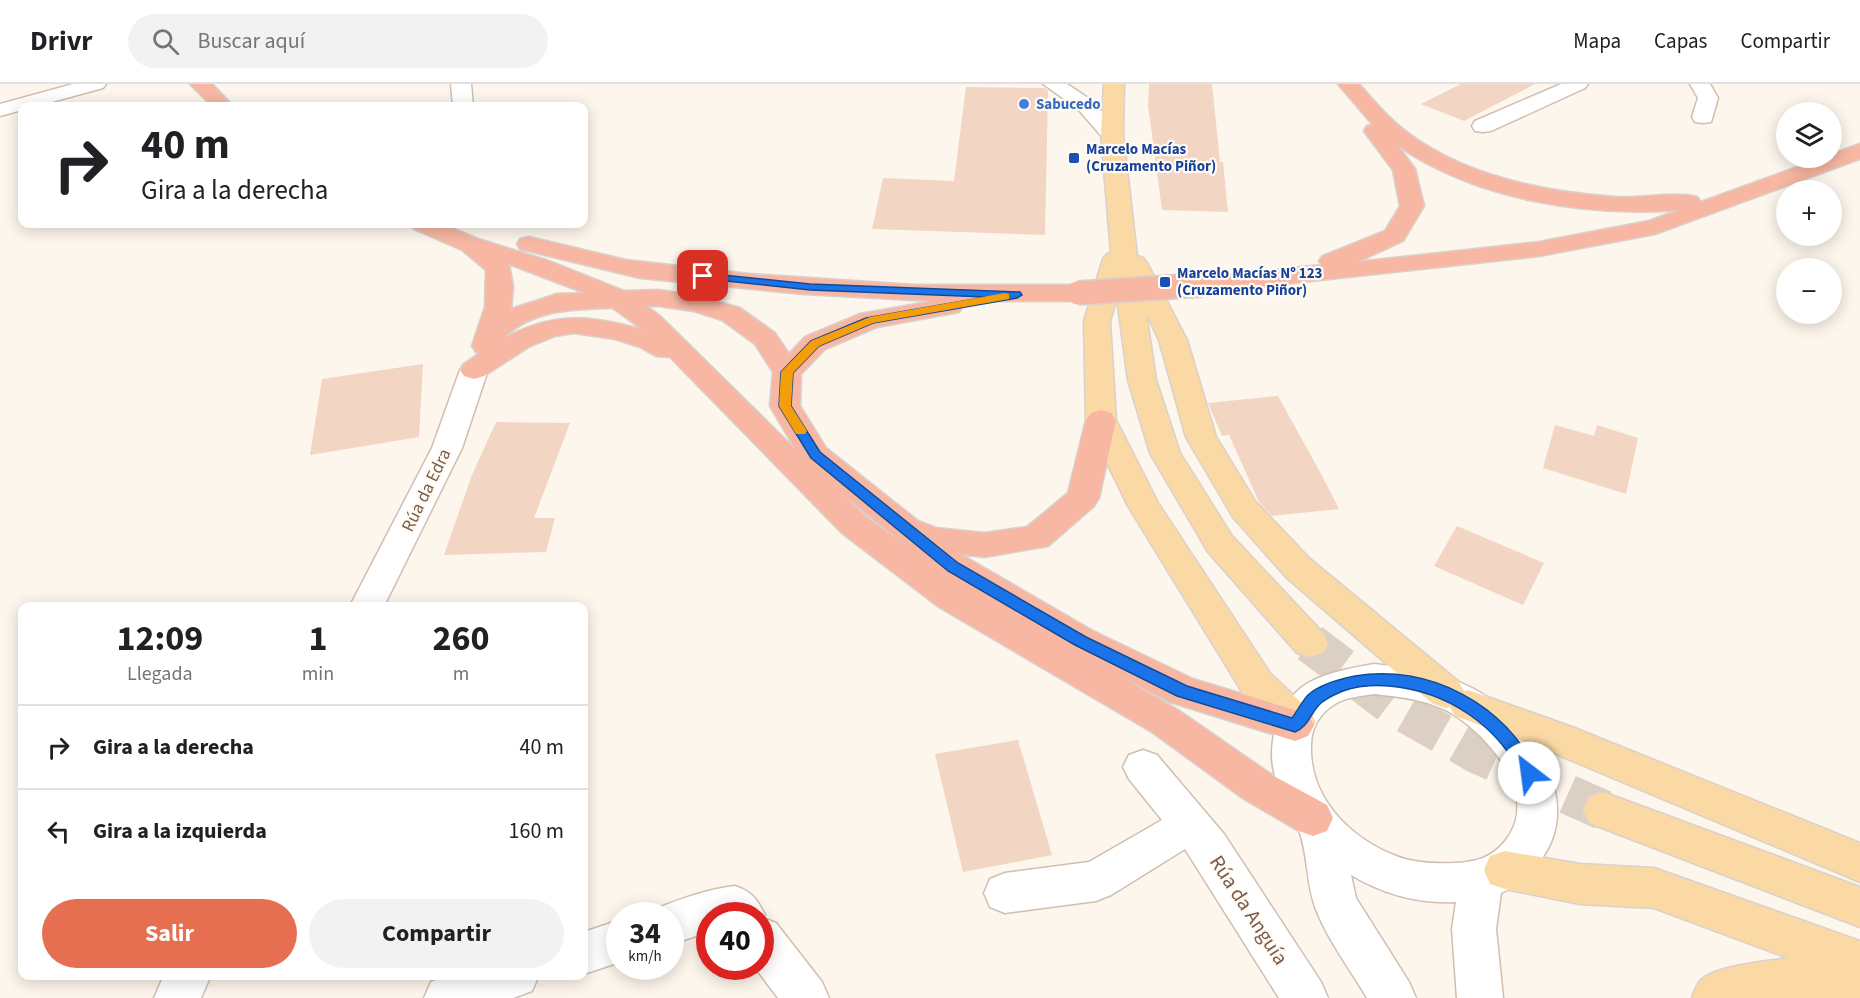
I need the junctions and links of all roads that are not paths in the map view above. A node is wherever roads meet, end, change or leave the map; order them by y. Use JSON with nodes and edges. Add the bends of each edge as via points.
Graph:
{"nodes":[{"id":1,"x":96,"y":84,"type":"edge"},
{"id":2,"x":200,"y":84,"type":"edge"},
{"id":3,"x":461,"y":84,"type":"edge"},
{"id":4,"x":1053,"y":84,"type":"edge"},
{"id":5,"x":1114,"y":84,"type":"edge"},
{"id":6,"x":1330,"y":84,"type":"edge"},
{"id":7,"x":1348,"y":84,"type":"edge"},
{"id":8,"x":1578,"y":84,"type":"edge"},
{"id":9,"x":1700,"y":84,"type":"edge"},
{"id":10,"x":30,"y":102,"type":"edge"},
{"id":11,"x":219,"y":102,"type":"edge"},
{"id":12,"x":463,"y":102,"type":"edge"},
{"id":13,"x":18,"y":105,"type":"edge"},
{"id":14,"x":0,"y":110,"type":"edge"},
{"id":15,"x":1703,"y":117,"type":"dead end"},
{"id":16,"x":1483,"y":126,"type":"dead end"},
{"id":17,"x":1112,"y":134,"type":"junction"},
{"id":18,"x":1860,"y":151,"type":"edge"},
{"id":19,"x":1744,"y":195,"type":"junction"},
{"id":20,"x":439,"y":228,"type":"edge"},
{"id":21,"x":464,"y":234,"type":"edge"},
{"id":22,"x":1122,"y":240,"type":"junction"},
{"id":23,"x":1261,"y":280,"type":"junction"},
{"id":24,"x":1017,"y":295,"type":"junction"},
{"id":25,"x":617,"y":299,"type":"junction"},
{"id":26,"x":494,"y":332,"type":"junction"},
{"id":27,"x":474,"y":370,"type":"junction"},
{"id":28,"x":787,"y":372,"type":"junction"},
{"id":29,"x":705,"y":377,"type":"junction"},
{"id":30,"x":1101,"y":420,"type":"junction"},
{"id":31,"x":891,"y":518,"type":"junction"},
{"id":32,"x":369,"y":602,"type":"edge"},
{"id":33,"x":1310,"y":643,"type":"tunnel mouth"},
{"id":34,"x":1457,"y":699,"type":"junction"},
{"id":35,"x":1296,"y":723,"type":"junction"},
{"id":36,"x":1143,"y":767,"type":"dead end"},
{"id":37,"x":1603,"y":810,"type":"tunnel mouth"},
{"id":38,"x":1316,"y":820,"type":"junction"},
{"id":39,"x":1191,"y":824,"type":"junction"},
{"id":40,"x":1860,"y":863,"type":"edge"},
{"id":41,"x":1493,"y":876,"type":"junction"},
{"id":42,"x":1005,"y":893,"type":"dead end"},
{"id":43,"x":1860,"y":907,"type":"edge"},
{"id":44,"x":606,"y":946,"type":"edge"},
{"id":45,"x":588,"y":952,"type":"edge"},
{"id":46,"x":774,"y":956,"type":"edge"},
{"id":47,"x":1860,"y":963,"type":"edge"},
{"id":48,"x":1860,"y":977,"type":"edge"},
{"id":49,"x":186,"y":980,"type":"edge"},
{"id":50,"x":501,"y":980,"type":"edge"},
{"id":51,"x":177,"y":998,"type":"edge"},
{"id":52,"x":447,"y":998,"type":"edge"},
{"id":53,"x":806,"y":998,"type":"edge"},
{"id":54,"x":1305,"y":998,"type":"edge"},
{"id":55,"x":1393,"y":998,"type":"edge"},
{"id":56,"x":1480,"y":998,"type":"edge"},
{"id":57,"x":1715,"y":998,"type":"edge"}],
"edges":[{"from":1,"to":10,"type":"street"},
{"from":2,"to":11,"type":"highway"},
{"from":3,"to":12,"type":"street"},
{"from":4,"to":17,"type":"street","via":[[1083,104]]},
{"from":5,"to":17,"type":"main road"},
{"from":6,"to":23,"type":"highway","via":[[1371,126],[1404,169],[1412,206],[1394,236],[1349,256]]},
{"from":7,"to":19,"type":"highway","via":[[1409,144],[1506,186],[1615,205],[1659,206]]},
{"from":8,"to":16,"type":"street"},
{"from":9,"to":15,"type":"street","via":[[1708,98]]},
{"from":13,"to":14,"type":"street"},
{"from":17,"to":22,"type":"main road"},
{"from":18,"to":19,"type":"highway"},
{"from":19,"to":23,"type":"highway","via":[[1655,227],[1539,249]]},
{"from":20,"to":21,"type":"highway"},
{"from":21,"to":24,"type":"highway","via":[[498,236],[638,270],[810,287]]},
{"from":21,"to":25,"type":"highway"},
{"from":21,"to":26,"type":"highway","via":[[498,267]]},
{"from":22,"to":30,"type":"main road","via":[[1097,321]]},
{"from":22,"to":33,"type":"main road","via":[[1142,380],[1166,453],[1220,544]]},
{"from":22,"to":34,"type":"main road","via":[[1173,340],[1202,437],[1244,509],[1298,568]]},
{"from":23,"to":24,"type":"highway","bridge":true},
{"from":24,"to":28,"type":"highway","via":[[870,320],[815,343]]},
{"from":25,"to":26,"type":"highway","via":[[557,302],[522,314]]},
{"from":25,"to":28,"type":"highway","via":[[659,298],[697,303],[731,314],[765,339]]},
{"from":25,"to":29,"type":"highway","via":[[650,322]]},
{"from":26,"to":27,"type":"highway"},
{"from":27,"to":29,"type":"highway","via":[[510,345],[546,330],[573,325],[651,340]]},
{"from":27,"to":32,"type":"street","name":"Rúa da Edra","via":[[447,448]]},
{"from":28,"to":31,"type":"highway","via":[[785,406],[815,455]]},
{"from":29,"to":38,"type":"highway","via":[[854,525],[951,598],[1165,721],[1258,787]]},
{"from":30,"to":31,"type":"highway","via":[[1083,498],[1036,538],[984,545],[930,539]]},
{"from":30,"to":35,"type":"main road","via":[[1144,506],[1257,684]]},
{"from":31,"to":35,"type":"highway","via":[[953,567],[1080,641],[1183,691]]},
{"from":34,"to":35,"type":"street","via":[[1409,682],[1374,679],[1341,685],[1314,699]]},
{"from":34,"to":40,"type":"main road"},
{"from":34,"to":41,"type":"street","via":[[1499,729],[1522,757],[1536,789],[1538,820],[1527,849]]},
{"from":35,"to":38,"type":"street","via":[[1289,754],[1296,785]]},
{"from":36,"to":39,"type":"street","name":"Rúa da Anguía"},
{"from":37,"to":43,"type":"main road"},
{"from":38,"to":41,"type":"street","via":[[1352,854],[1394,875],[1439,885]]},
{"from":38,"to":55,"type":"street","via":[[1336,905]]},
{"from":39,"to":42,"type":"street","via":[[1096,881]]},
{"from":39,"to":54,"type":"street","name":"Rúa da Anguía"},
{"from":41,"to":47,"type":"main road","via":[[1654,888]]},
{"from":41,"to":56,"type":"street","via":[[1474,929]]},
{"from":44,"to":45,"type":"street"},
{"from":46,"to":53,"type":"street"},
{"from":48,"to":57,"type":"main road","via":[[1805,977],[1722,993]]},
{"from":49,"to":51,"type":"street"},
{"from":50,"to":52,"type":"street"}]}
